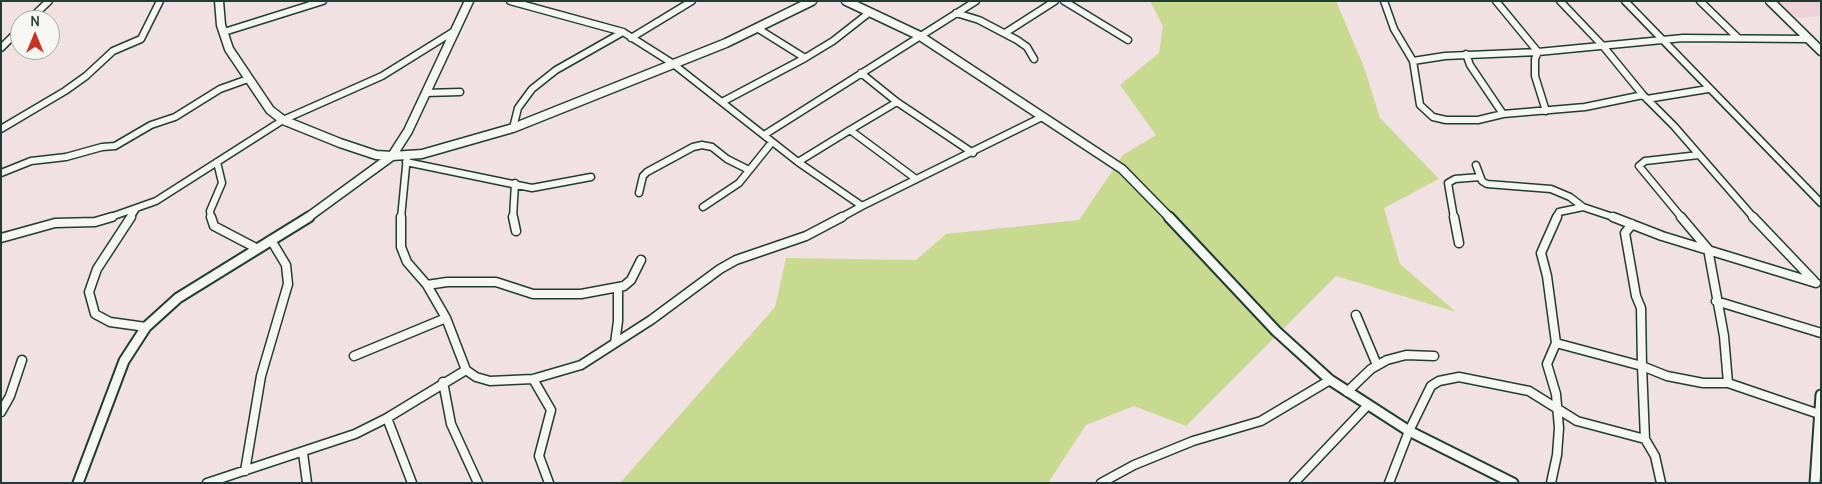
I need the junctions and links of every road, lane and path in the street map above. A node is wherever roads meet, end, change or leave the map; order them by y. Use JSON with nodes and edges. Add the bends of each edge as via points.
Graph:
{"nodes":[{"id":1,"x":50,"y":1,"type":"edge"},
{"id":2,"x":160,"y":1,"type":"edge"},
{"id":3,"x":219,"y":1,"type":"edge"},
{"id":4,"x":323,"y":1,"type":"edge"},
{"id":5,"x":469,"y":1,"type":"edge"},
{"id":6,"x":510,"y":1,"type":"edge"},
{"id":7,"x":692,"y":1,"type":"edge"},
{"id":8,"x":812,"y":1,"type":"edge"},
{"id":9,"x":846,"y":1,"type":"edge"},
{"id":10,"x":1055,"y":1,"type":"edge"},
{"id":11,"x":1064,"y":1,"type":"edge"},
{"id":12,"x":1384,"y":1,"type":"edge"},
{"id":13,"x":1496,"y":1,"type":"edge"},
{"id":14,"x":1560,"y":1,"type":"edge"},
{"id":15,"x":1625,"y":1,"type":"edge"},
{"id":16,"x":1700,"y":1,"type":"edge"},
{"id":17,"x":1770,"y":1,"type":"edge"},
{"id":18,"x":973,"y":2,"type":"edge"},
{"id":19,"x":41,"y":10,"type":"edge"},
{"id":20,"x":870,"y":12,"type":"junction"},
{"id":21,"x":956,"y":13,"type":"junction"},
{"id":22,"x":757,"y":28,"type":"junction"},
{"id":23,"x":456,"y":30,"type":"junction"},
{"id":24,"x":224,"y":32,"type":"junction"},
{"id":25,"x":622,"y":32,"type":"junction"},
{"id":26,"x":1005,"y":33,"type":"junction"},
{"id":27,"x":920,"y":36,"type":"junction"},
{"id":28,"x":1737,"y":37,"type":"junction"},
{"id":29,"x":631,"y":38,"type":"junction"},
{"id":30,"x":10,"y":39,"type":"edge"},
{"id":31,"x":1808,"y":39,"type":"junction"},
{"id":32,"x":1128,"y":40,"type":"dead end"},
{"id":33,"x":1662,"y":40,"type":"junction"},
{"id":34,"x":1603,"y":46,"type":"junction"},
{"id":35,"x":1,"y":48,"type":"edge"},
{"id":36,"x":1821,"y":51,"type":"edge"},
{"id":37,"x":1538,"y":52,"type":"junction"},
{"id":38,"x":1466,"y":54,"type":"junction"},
{"id":39,"x":805,"y":58,"type":"junction"},
{"id":40,"x":1034,"y":59,"type":"dead end"},
{"id":41,"x":1413,"y":61,"type":"junction"},
{"id":42,"x":672,"y":63,"type":"junction"},
{"id":43,"x":861,"y":73,"type":"junction"},
{"id":44,"x":248,"y":80,"type":"junction"},
{"id":45,"x":1708,"y":89,"type":"junction"},
{"id":46,"x":460,"y":92,"type":"dead end"},
{"id":47,"x":425,"y":93,"type":"junction"},
{"id":48,"x":1645,"y":97,"type":"junction"},
{"id":49,"x":722,"y":102,"type":"junction"},
{"id":50,"x":897,"y":102,"type":"junction"},
{"id":51,"x":1546,"y":111,"type":"junction"},
{"id":52,"x":1502,"y":114,"type":"junction"},
{"id":53,"x":1042,"y":117,"type":"junction"},
{"id":54,"x":283,"y":120,"type":"junction"},
{"id":55,"x":1,"y":124,"type":"edge"},
{"id":56,"x":9,"y":126,"type":"junction"},
{"id":57,"x":513,"y":128,"type":"junction"},
{"id":58,"x":1,"y":129,"type":"edge"},
{"id":59,"x":850,"y":130,"type":"junction"},
{"id":60,"x":764,"y":135,"type":"junction"},
{"id":61,"x":772,"y":142,"type":"junction"},
{"id":62,"x":973,"y":153,"type":"junction"},
{"id":63,"x":1699,"y":155,"type":"junction"},
{"id":64,"x":392,"y":156,"type":"junction"},
{"id":65,"x":406,"y":159,"type":"junction"},
{"id":66,"x":217,"y":162,"type":"junction"},
{"id":67,"x":798,"y":162,"type":"junction"},
{"id":68,"x":1476,"y":166,"type":"dead end"},
{"id":69,"x":749,"y":170,"type":"junction"},
{"id":70,"x":1,"y":173,"type":"edge"},
{"id":71,"x":591,"y":177,"type":"dead end"},
{"id":72,"x":1480,"y":177,"type":"junction"},
{"id":73,"x":916,"y":178,"type":"junction"},
{"id":74,"x":515,"y":184,"type":"junction"},
{"id":75,"x":639,"y":193,"type":"dead end"},
{"id":76,"x":1821,"y":202,"type":"edge"},
{"id":77,"x":862,"y":206,"type":"junction"},
{"id":78,"x":703,"y":207,"type":"dead end"},
{"id":79,"x":1583,"y":208,"type":"junction"},
{"id":80,"x":135,"y":210,"type":"junction"},
{"id":81,"x":1632,"y":224,"type":"junction"},
{"id":82,"x":516,"y":231,"type":"dead end"},
{"id":83,"x":1,"y":238,"type":"edge"},
{"id":84,"x":271,"y":240,"type":"junction"},
{"id":85,"x":1460,"y":243,"type":"dead end"},
{"id":86,"x":256,"y":248,"type":"junction"},
{"id":87,"x":1708,"y":249,"type":"junction"},
{"id":88,"x":641,"y":260,"type":"dead end"},
{"id":89,"x":1818,"y":283,"type":"edge"},
{"id":90,"x":427,"y":285,"type":"junction"},
{"id":91,"x":618,"y":288,"type":"junction"},
{"id":92,"x":1716,"y":301,"type":"junction"},
{"id":93,"x":1356,"y":315,"type":"dead end"},
{"id":94,"x":446,"y":318,"type":"junction"},
{"id":95,"x":146,"y":328,"type":"junction"},
{"id":96,"x":1821,"y":333,"type":"edge"},
{"id":97,"x":615,"y":343,"type":"junction"},
{"id":98,"x":1556,"y":343,"type":"junction"},
{"id":99,"x":354,"y":356,"type":"dead end"},
{"id":100,"x":1434,"y":356,"type":"dead end"},
{"id":101,"x":22,"y":360,"type":"dead end"},
{"id":102,"x":1377,"y":365,"type":"junction"},
{"id":103,"x":1642,"y":366,"type":"junction"},
{"id":104,"x":466,"y":370,"type":"junction"},
{"id":105,"x":532,"y":379,"type":"junction"},
{"id":106,"x":1330,"y":380,"type":"junction"},
{"id":107,"x":443,"y":382,"type":"junction"},
{"id":108,"x":1728,"y":383,"type":"junction"},
{"id":109,"x":1347,"y":392,"type":"junction"},
{"id":110,"x":1821,"y":395,"type":"edge"},
{"id":111,"x":1368,"y":405,"type":"junction"},
{"id":112,"x":1558,"y":410,"type":"junction"},
{"id":113,"x":1,"y":412,"type":"edge"},
{"id":114,"x":1819,"y":414,"type":"junction"},
{"id":115,"x":388,"y":418,"type":"junction"},
{"id":116,"x":1409,"y":430,"type":"junction"},
{"id":117,"x":1645,"y":439,"type":"junction"},
{"id":118,"x":303,"y":452,"type":"junction"},
{"id":119,"x":1818,"y":463,"type":"edge"},
{"id":120,"x":246,"y":471,"type":"junction"},
{"id":121,"x":78,"y":483,"type":"edge"},
{"id":122,"x":207,"y":483,"type":"edge"},
{"id":123,"x":307,"y":483,"type":"edge"},
{"id":124,"x":412,"y":483,"type":"edge"},
{"id":125,"x":478,"y":483,"type":"edge"},
{"id":126,"x":549,"y":483,"type":"edge"},
{"id":127,"x":1101,"y":483,"type":"edge"},
{"id":128,"x":1294,"y":483,"type":"edge"},
{"id":129,"x":1390,"y":483,"type":"edge"},
{"id":130,"x":1513,"y":483,"type":"edge"},
{"id":131,"x":1551,"y":483,"type":"edge"},
{"id":132,"x":1661,"y":483,"type":"edge"},
{"id":133,"x":1815,"y":483,"type":"edge"}],
"edges":[{"from":1,"to":19,"type":"street"},
{"from":2,"to":56,"type":"street","via":[[141,39],[113,52],[79,81]]},
{"from":3,"to":24,"type":"street"},
{"from":4,"to":24,"type":"street"},
{"from":5,"to":23,"type":"street"},
{"from":6,"to":25,"type":"street"},
{"from":7,"to":29,"type":"street"},
{"from":8,"to":22,"type":"street"},
{"from":9,"to":20,"type":"street"},
{"from":10,"to":26,"type":"street"},
{"from":11,"to":32,"type":"street"},
{"from":12,"to":41,"type":"street","via":[[1394,29]]},
{"from":13,"to":37,"type":"street"},
{"from":14,"to":34,"type":"street"},
{"from":15,"to":33,"type":"street"},
{"from":16,"to":28,"type":"street"},
{"from":17,"to":31,"type":"street"},
{"from":18,"to":21,"type":"street"},
{"from":20,"to":27,"type":"street"},
{"from":20,"to":39,"type":"street","via":[[832,42]]},
{"from":21,"to":26,"type":"street"},
{"from":21,"to":27,"type":"street"},
{"from":22,"to":39,"type":"street"},
{"from":22,"to":42,"type":"street"},
{"from":23,"to":47,"type":"street"},
{"from":23,"to":54,"type":"street","via":[[382,76]]},
{"from":24,"to":44,"type":"street","via":[[229,49]]},
{"from":25,"to":29,"type":"street"},
{"from":25,"to":57,"type":"street","via":[[564,65],[532,90],[518,108]]},
{"from":26,"to":40,"type":"street","via":[[1027,47]]},
{"from":27,"to":43,"type":"street"},
{"from":27,"to":53,"type":"street"},
{"from":28,"to":31,"type":"street"},
{"from":28,"to":33,"type":"street"},
{"from":29,"to":42,"type":"street"},
{"from":30,"to":35,"type":"street"},
{"from":31,"to":36,"type":"street"},
{"from":33,"to":34,"type":"street"},
{"from":33,"to":45,"type":"street"},
{"from":34,"to":37,"type":"street"},
{"from":34,"to":48,"type":"street"},
{"from":37,"to":38,"type":"street"},
{"from":37,"to":51,"type":"street","via":[[1535,76]]},
{"from":38,"to":41,"type":"street"},
{"from":38,"to":52,"type":"street"},
{"from":39,"to":49,"type":"street"},
{"from":41,"to":52,"type":"street","via":[[1420,105],[1426,113],[1446,120],[1491,118]]},
{"from":42,"to":49,"type":"street"},
{"from":42,"to":57,"type":"street"},
{"from":43,"to":50,"type":"street"},
{"from":43,"to":60,"type":"street"},
{"from":44,"to":54,"type":"street","via":[[270,110]]},
{"from":44,"to":70,"type":"street","via":[[220,89],[175,117],[151,125],[115,146],[32,161]]},
{"from":45,"to":48,"type":"street"},
{"from":45,"to":76,"type":"street"},
{"from":46,"to":47,"type":"street"},
{"from":47,"to":64,"type":"street","via":[[404,139]]},
{"from":48,"to":51,"type":"street"},
{"from":48,"to":63,"type":"street"},
{"from":49,"to":60,"type":"street"},
{"from":50,"to":59,"type":"street"},
{"from":50,"to":62,"type":"street"},
{"from":51,"to":52,"type":"street"},
{"from":53,"to":62,"type":"street"},
{"from":53,"to":106,"type":"street","via":[[1134,179],[1276,331]]},
{"from":54,"to":64,"type":"street","via":[[376,155]]},
{"from":54,"to":66,"type":"street"},
{"from":55,"to":56,"type":"street"},
{"from":56,"to":58,"type":"street"},
{"from":57,"to":65,"type":"street"},
{"from":59,"to":67,"type":"street"},
{"from":59,"to":73,"type":"street"},
{"from":60,"to":61,"type":"street"},
{"from":61,"to":67,"type":"street"},
{"from":61,"to":69,"type":"street"},
{"from":62,"to":73,"type":"street"},
{"from":63,"to":87,"type":"street","via":[[1644,161],[1639,166]]},
{"from":63,"to":89,"type":"street","via":[[1748,212]]},
{"from":64,"to":65,"type":"street"},
{"from":64,"to":84,"type":"street","via":[[314,214]]},
{"from":65,"to":74,"type":"street"},
{"from":65,"to":90,"type":"street","via":[[401,247],[407,262]]},
{"from":66,"to":80,"type":"street","via":[[156,201]]},
{"from":66,"to":86,"type":"street","via":[[222,183],[210,211],[211,221],[214,226]]},
{"from":67,"to":77,"type":"street"},
{"from":68,"to":72,"type":"street"},
{"from":69,"to":75,"type":"street","via":[[712,147],[702,145],[647,172]]},
{"from":69,"to":78,"type":"street","via":[[739,183]]},
{"from":71,"to":74,"type":"street","via":[[537,189]]},
{"from":72,"to":79,"type":"street","via":[[1491,185],[1528,186],[1560,192]]},
{"from":72,"to":85,"type":"street","via":[[1455,179],[1448,183]]},
{"from":73,"to":77,"type":"street"},
{"from":74,"to":82,"type":"street","via":[[513,217]]},
{"from":77,"to":97,"type":"street","via":[[806,236],[736,260]]},
{"from":79,"to":81,"type":"street"},
{"from":79,"to":98,"type":"street","via":[[1559,212],[1541,253]]},
{"from":80,"to":83,"type":"street","via":[[95,222],[55,223]]},
{"from":80,"to":95,"type":"street","via":[[97,269],[89,292],[95,314],[110,322]]},
{"from":81,"to":87,"type":"street"},
{"from":81,"to":103,"type":"street","via":[[1625,233],[1641,308]]},
{"from":84,"to":86,"type":"street"},
{"from":84,"to":120,"type":"street","via":[[286,265],[288,284],[262,376]]},
{"from":86,"to":95,"type":"street","via":[[178,298]]},
{"from":87,"to":89,"type":"street"},
{"from":87,"to":92,"type":"street"},
{"from":88,"to":91,"type":"street","via":[[632,280]]},
{"from":90,"to":91,"type":"street","via":[[496,282],[534,294],[566,295]]},
{"from":90,"to":94,"type":"street"},
{"from":91,"to":97,"type":"street"},
{"from":92,"to":96,"type":"street"},
{"from":92,"to":108,"type":"street","via":[[1724,336]]},
{"from":93,"to":102,"type":"street"},
{"from":94,"to":99,"type":"street"},
{"from":94,"to":104,"type":"street"},
{"from":95,"to":121,"type":"street","via":[[124,361]]},
{"from":97,"to":105,"type":"street","via":[[580,365]]},
{"from":98,"to":103,"type":"street"},
{"from":98,"to":112,"type":"street","via":[[1547,364]]},
{"from":100,"to":102,"type":"street","via":[[1406,355]]},
{"from":101,"to":113,"type":"street"},
{"from":102,"to":109,"type":"street"},
{"from":103,"to":108,"type":"street","via":[[1668,376],[1702,383]]},
{"from":103,"to":117,"type":"street"},
{"from":104,"to":105,"type":"street","via":[[490,381]]},
{"from":104,"to":107,"type":"street"},
{"from":105,"to":126,"type":"street","via":[[551,410],[539,456]]},
{"from":106,"to":109,"type":"street"},
{"from":106,"to":127,"type":"street","via":[[1260,421],[1193,441],[1134,465]]},
{"from":107,"to":115,"type":"street"},
{"from":107,"to":125,"type":"street","via":[[451,424]]},
{"from":108,"to":114,"type":"street"},
{"from":109,"to":111,"type":"street"},
{"from":110,"to":114,"type":"street"},
{"from":111,"to":116,"type":"street"},
{"from":111,"to":128,"type":"street"},
{"from":112,"to":116,"type":"street","via":[[1517,387],[1449,378],[1431,386]]},
{"from":112,"to":117,"type":"street","via":[[1577,421]]},
{"from":112,"to":131,"type":"street","via":[[1557,455]]},
{"from":114,"to":119,"type":"street"},
{"from":115,"to":118,"type":"street","via":[[355,434]]},
{"from":115,"to":124,"type":"street"},
{"from":116,"to":129,"type":"street"},
{"from":116,"to":130,"type":"street"},
{"from":117,"to":132,"type":"street","via":[[1655,456]]},
{"from":118,"to":120,"type":"street"},
{"from":118,"to":123,"type":"street"},
{"from":119,"to":133,"type":"street"},
{"from":120,"to":122,"type":"street"}]}
